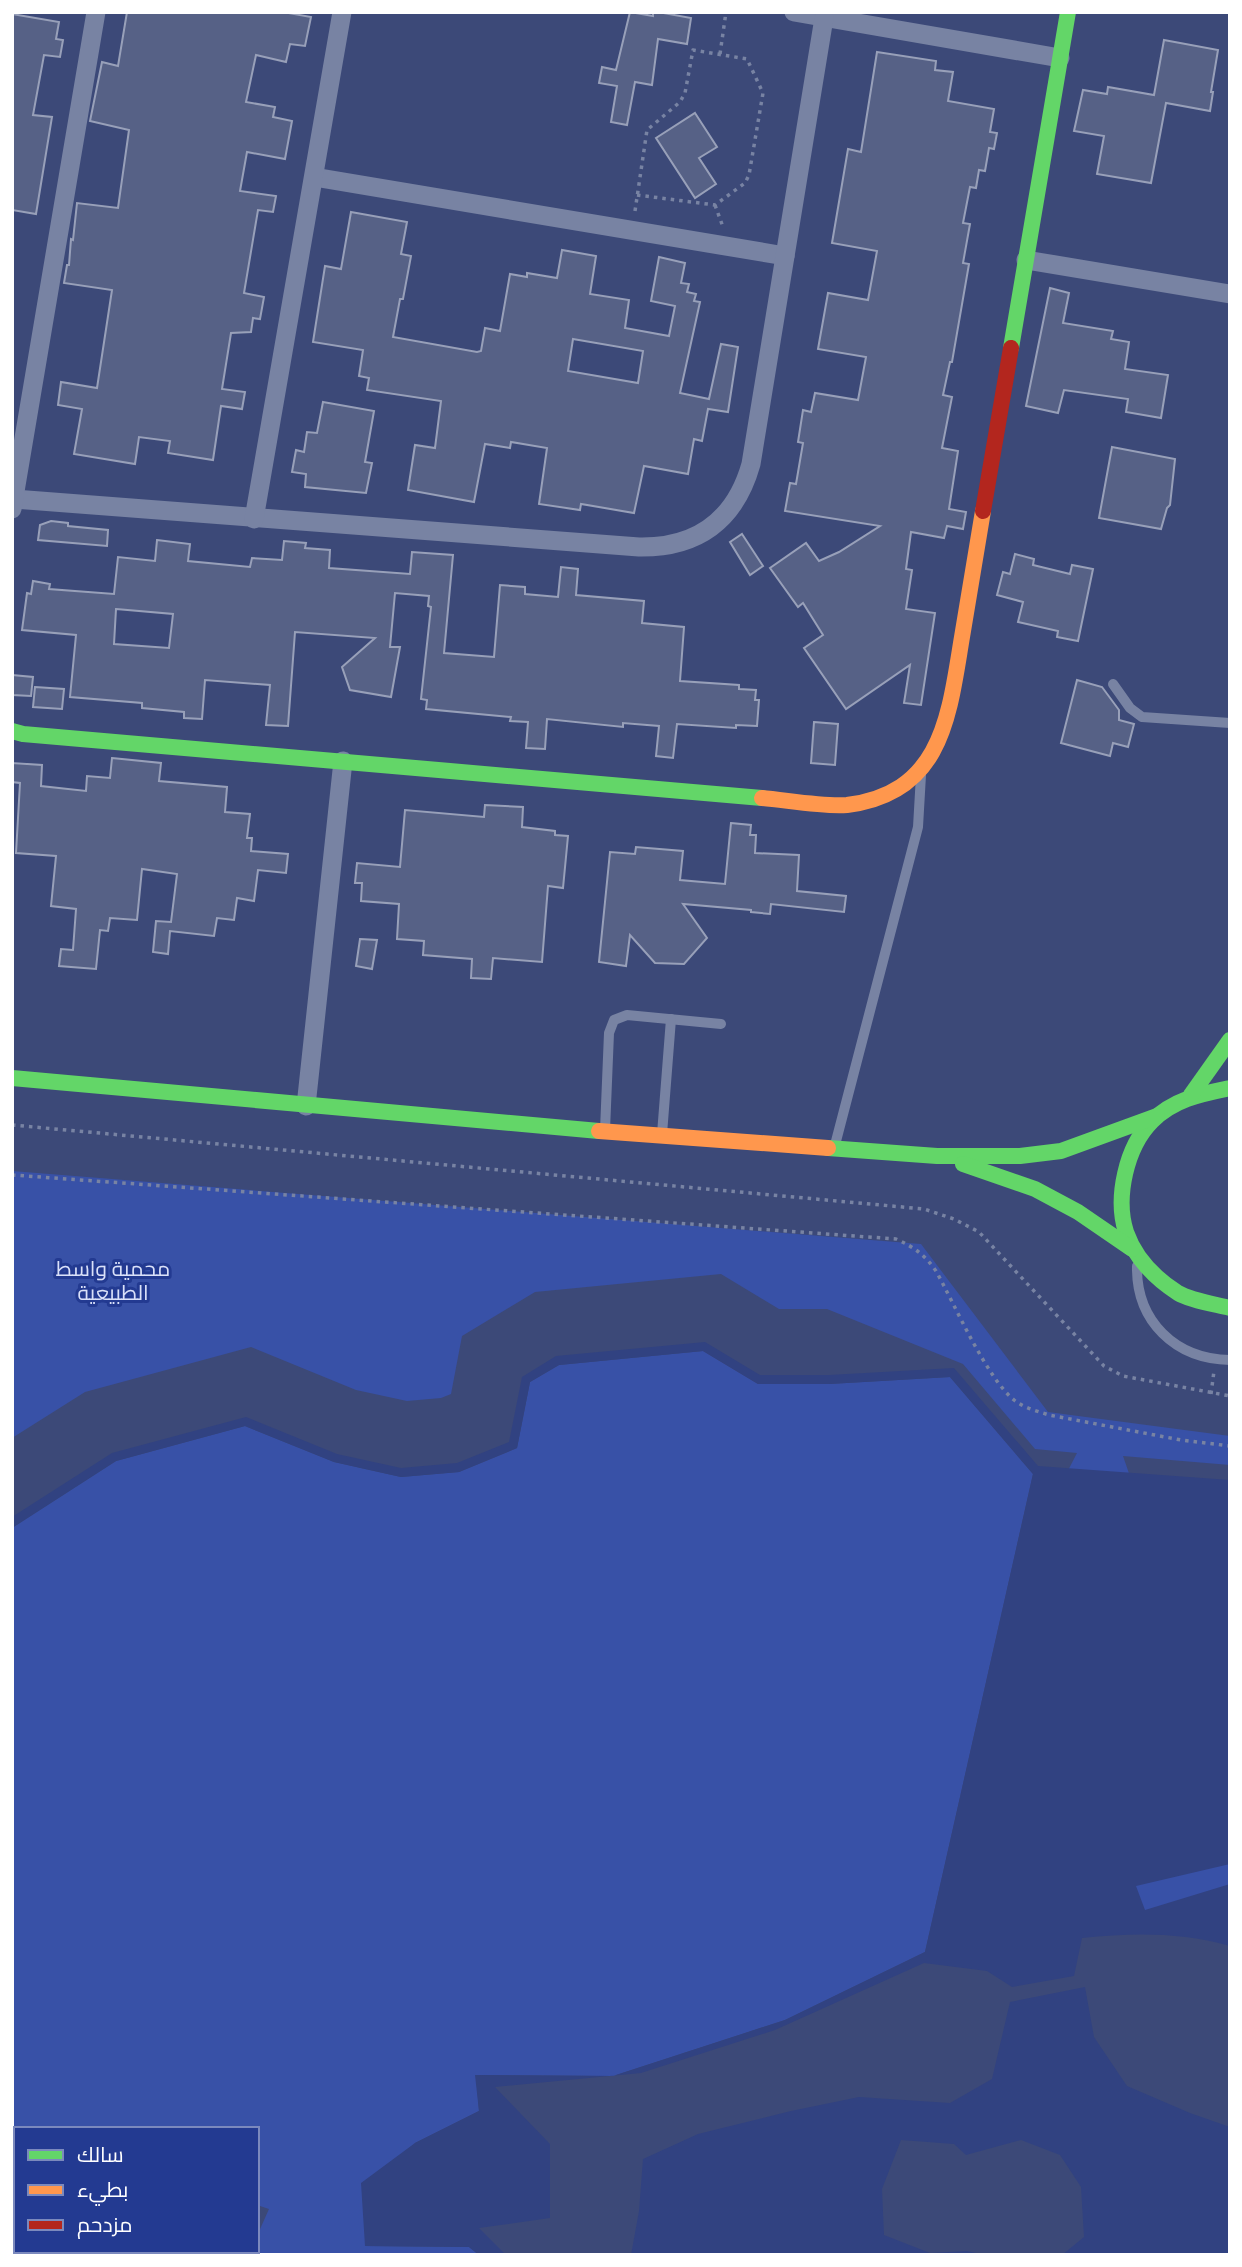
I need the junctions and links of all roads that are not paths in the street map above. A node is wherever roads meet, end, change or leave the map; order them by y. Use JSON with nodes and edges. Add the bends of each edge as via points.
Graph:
{"nodes":[{"id":1,"x":96,"y":12,"type":"edge"},
{"id":2,"x":342,"y":12,"type":"edge"},
{"id":3,"x":794,"y":12,"type":"edge"},
{"id":4,"x":1068,"y":12,"type":"edge"},
{"id":5,"x":824,"y":18,"type":"junction"},
{"id":6,"x":1060,"y":58,"type":"junction"},
{"id":7,"x":314,"y":177,"type":"junction"},
{"id":8,"x":785,"y":256,"type":"junction"},
{"id":9,"x":1026,"y":260,"type":"junction"},
{"id":10,"x":1230,"y":294,"type":"edge"},
{"id":11,"x":13,"y":504,"type":"edge"},
{"id":12,"x":254,"y":519,"type":"junction"},
{"id":13,"x":1113,"y":684,"type":"dead end"},
{"id":14,"x":1230,"y":723,"type":"edge"},
{"id":15,"x":12,"y":730,"type":"edge"},
{"id":16,"x":343,"y":761,"type":"junction"},
{"id":17,"x":921,"y":769,"type":"junction"},
{"id":18,"x":671,"y":1019,"type":"junction"},
{"id":19,"x":721,"y":1024,"type":"dead end"},
{"id":20,"x":1230,"y":1040,"type":"edge"},
{"id":21,"x":12,"y":1078,"type":"edge"},
{"id":22,"x":1230,"y":1088,"type":"edge"},
{"id":23,"x":1191,"y":1095,"type":"junction"},
{"id":24,"x":306,"y":1106,"type":"junction"},
{"id":25,"x":1157,"y":1116,"type":"junction"},
{"id":26,"x":605,"y":1132,"type":"junction"},
{"id":27,"x":662,"y":1137,"type":"junction"},
{"id":28,"x":834,"y":1149,"type":"junction"},
{"id":29,"x":937,"y":1156,"type":"junction"},
{"id":30,"x":1135,"y":1254,"type":"junction"},
{"id":31,"x":1230,"y":1308,"type":"edge"},
{"id":32,"x":1230,"y":1360,"type":"edge"}],
"edges":[{"from":1,"to":11,"type":"street"},
{"from":2,"to":7,"type":"street"},
{"from":3,"to":5,"type":"street"},
{"from":4,"to":6,"type":"main road"},
{"from":5,"to":6,"type":"street"},
{"from":5,"to":8,"type":"street"},
{"from":6,"to":9,"type":"main road"},
{"from":7,"to":8,"type":"street"},
{"from":7,"to":12,"type":"street"},
{"from":8,"to":12,"type":"street","via":[[746,483],[726,515],[695,537],[667,546],[639,547]]},
{"from":9,"to":10,"type":"street"},
{"from":9,"to":17,"type":"main road","via":[[949,713],[934,753]]},
{"from":11,"to":12,"type":"street"},
{"from":13,"to":14,"type":"lane","via":[[1142,717]]},
{"from":15,"to":16,"type":"main road"},
{"from":16,"to":17,"type":"main road","via":[[844,805],[886,795]]},
{"from":16,"to":24,"type":"street"},
{"from":17,"to":28,"type":"lane","via":[[918,827]]},
{"from":18,"to":19,"type":"lane"},
{"from":18,"to":26,"type":"lane","via":[[622,1015],[611,1024]]},
{"from":18,"to":27,"type":"lane"},
{"from":20,"to":23,"type":"main road"},
{"from":21,"to":24,"type":"main road"},
{"from":22,"to":23,"type":"main road"},
{"from":23,"to":25,"type":"main road"},
{"from":24,"to":26,"type":"main road"},
{"from":25,"to":29,"type":"main road","via":[[1061,1151]]},
{"from":25,"to":30,"type":"main road","via":[[1138,1138],[1120,1193],[1122,1222]]},
{"from":26,"to":27,"type":"main road"},
{"from":27,"to":28,"type":"main road"},
{"from":28,"to":29,"type":"main road"},
{"from":29,"to":30,"type":"main road","via":[[1035,1189],[1088,1218]]},
{"from":30,"to":31,"type":"main road","via":[[1151,1274],[1178,1294]]},
{"from":30,"to":32,"type":"lane","via":[[1141,1298],[1160,1331],[1185,1351]]}]}
